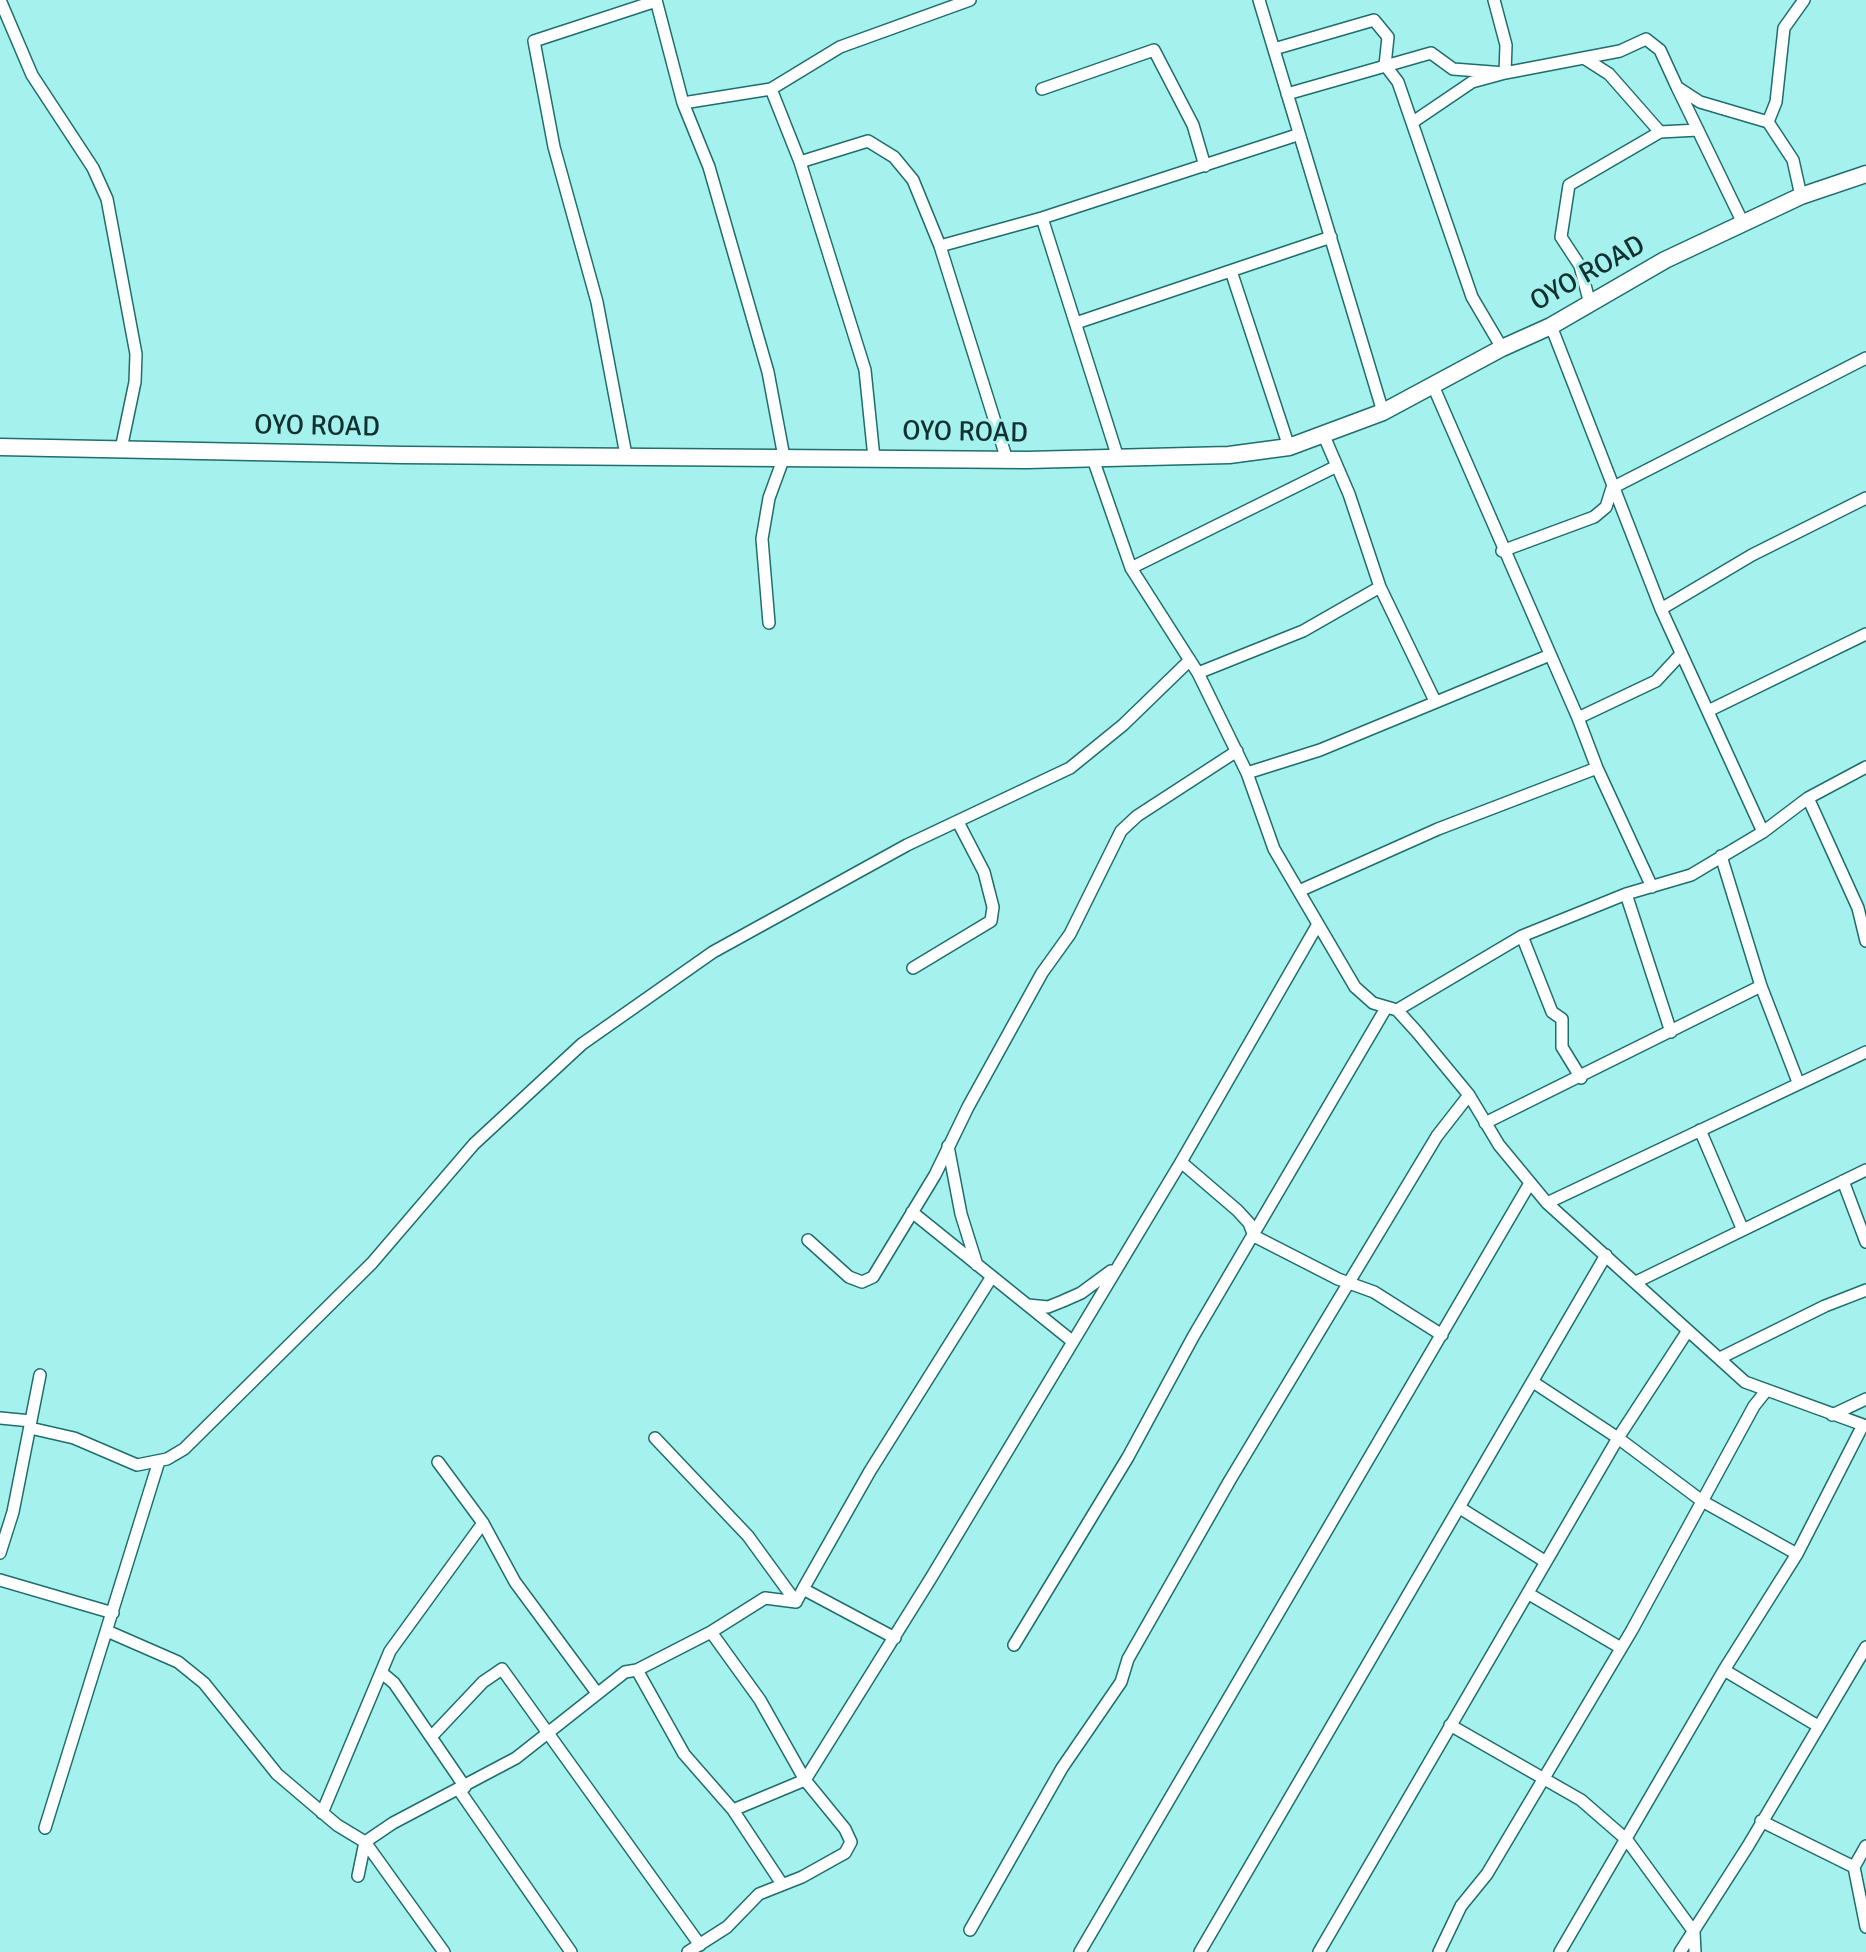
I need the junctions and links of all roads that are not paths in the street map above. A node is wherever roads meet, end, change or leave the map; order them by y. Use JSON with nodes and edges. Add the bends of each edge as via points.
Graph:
{"nodes":[{"id":1,"x":0,"y":0,"type":"edge"},
{"id":2,"x":970,"y":0,"type":"edge"},
{"id":3,"x":1259,"y":0,"type":"edge"},
{"id":4,"x":1494,"y":0,"type":"edge"},
{"id":5,"x":1804,"y":0,"type":"edge"},
{"id":6,"x":656,"y":1,"type":"edge"},
{"id":7,"x":1274,"y":49,"type":"junction"},
{"id":8,"x":1584,"y":58,"type":"junction"},
{"id":9,"x":1385,"y":65,"type":"junction"},
{"id":10,"x":1505,"y":73,"type":"junction"},
{"id":11,"x":1677,"y":87,"type":"junction"},
{"id":12,"x":771,"y":89,"type":"junction"},
{"id":13,"x":1042,"y":89,"type":"dead end"},
{"id":14,"x":1287,"y":94,"type":"junction"},
{"id":15,"x":683,"y":103,"type":"junction"},
{"id":16,"x":1413,"y":122,"type":"junction"},
{"id":17,"x":1768,"y":122,"type":"junction"},
{"id":18,"x":1698,"y":130,"type":"junction"},
{"id":19,"x":1660,"y":132,"type":"junction"},
{"id":20,"x":1299,"y":134,"type":"junction"},
{"id":21,"x":800,"y":162,"type":"junction"},
{"id":22,"x":1205,"y":166,"type":"junction"},
{"id":23,"x":1866,"y":174,"type":"edge"},
{"id":24,"x":1801,"y":196,"type":"junction"},
{"id":25,"x":1042,"y":218,"type":"junction"},
{"id":26,"x":1743,"y":223,"type":"junction"},
{"id":27,"x":1331,"y":237,"type":"junction"},
{"id":28,"x":940,"y":246,"type":"junction"},
{"id":29,"x":1231,"y":271,"type":"junction"},
{"id":30,"x":1590,"y":304,"type":"junction"},
{"id":31,"x":1076,"y":323,"type":"junction"},
{"id":32,"x":1551,"y":326,"type":"junction"},
{"id":33,"x":1502,"y":348,"type":"junction"},
{"id":34,"x":1866,"y":358,"type":"edge"},
{"id":35,"x":1434,"y":388,"type":"junction"},
{"id":36,"x":1383,"y":412,"type":"junction"},
{"id":37,"x":1324,"y":436,"type":"junction"},
{"id":38,"x":0,"y":447,"type":"edge"},
{"id":39,"x":1289,"y":447,"type":"junction"},
{"id":40,"x":121,"y":449,"type":"junction"},
{"id":41,"x":626,"y":455,"type":"junction"},
{"id":42,"x":784,"y":457,"type":"junction"},
{"id":43,"x":874,"y":458,"type":"junction"},
{"id":44,"x":1118,"y":458,"type":"junction"},
{"id":45,"x":1093,"y":459,"type":"junction"},
{"id":46,"x":1007,"y":460,"type":"junction"},
{"id":47,"x":1337,"y":466,"type":"junction"},
{"id":48,"x":1612,"y":488,"type":"junction"},
{"id":49,"x":1866,"y":498,"type":"edge"},
{"id":50,"x":1502,"y":551,"type":"junction"},
{"id":51,"x":1131,"y":568,"type":"junction"},
{"id":52,"x":1380,"y":587,"type":"junction"},
{"id":53,"x":1661,"y":609,"type":"junction"},
{"id":54,"x":769,"y":623,"type":"dead end"},
{"id":55,"x":1866,"y":634,"type":"edge"},
{"id":56,"x":1681,"y":654,"type":"junction"},
{"id":57,"x":1550,"y":655,"type":"junction"},
{"id":58,"x":1190,"y":660,"type":"junction"},
{"id":59,"x":1198,"y":673,"type":"junction"},
{"id":60,"x":1435,"y":701,"type":"junction"},
{"id":61,"x":1708,"y":711,"type":"junction"},
{"id":62,"x":1578,"y":718,"type":"junction"},
{"id":63,"x":1237,"y":751,"type":"junction"},
{"id":64,"x":1866,"y":767,"type":"edge"},
{"id":65,"x":1597,"y":768,"type":"junction"},
{"id":66,"x":1247,"y":773,"type":"junction"},
{"id":67,"x":1808,"y":798,"type":"junction"},
{"id":68,"x":958,"y":822,"type":"junction"},
{"id":69,"x":1763,"y":832,"type":"junction"},
{"id":70,"x":1721,"y":856,"type":"junction"},
{"id":71,"x":1652,"y":887,"type":"junction"},
{"id":72,"x":1299,"y":891,"type":"junction"},
{"id":73,"x":1626,"y":894,"type":"junction"},
{"id":74,"x":1862,"y":906,"type":"edge"},
{"id":75,"x":1318,"y":924,"type":"junction"},
{"id":76,"x":1522,"y":936,"type":"junction"},
{"id":77,"x":1866,"y":941,"type":"edge"},
{"id":78,"x":913,"y":968,"type":"dead end"},
{"id":79,"x":1761,"y":986,"type":"junction"},
{"id":80,"x":1392,"y":1009,"type":"junction"},
{"id":81,"x":1671,"y":1032,"type":"junction"},
{"id":82,"x":1866,"y":1052,"type":"edge"},
{"id":83,"x":1581,"y":1078,"type":"junction"},
{"id":84,"x":1798,"y":1082,"type":"junction"},
{"id":85,"x":1469,"y":1095,"type":"junction"},
{"id":86,"x":1485,"y":1123,"type":"junction"},
{"id":87,"x":1700,"y":1130,"type":"junction"},
{"id":88,"x":948,"y":1144,"type":"junction"},
{"id":89,"x":1181,"y":1162,"type":"junction"},
{"id":90,"x":1866,"y":1170,"type":"edge"},
{"id":91,"x":1843,"y":1181,"type":"junction"},
{"id":92,"x":1530,"y":1183,"type":"junction"},
{"id":93,"x":1547,"y":1203,"type":"junction"},
{"id":94,"x":912,"y":1212,"type":"junction"},
{"id":95,"x":1742,"y":1228,"type":"junction"},
{"id":96,"x":1254,"y":1236,"type":"junction"},
{"id":97,"x":808,"y":1240,"type":"dead end"},
{"id":98,"x":1866,"y":1242,"type":"edge"},
{"id":99,"x":1606,"y":1255,"type":"junction"},
{"id":100,"x":978,"y":1265,"type":"junction"},
{"id":101,"x":1115,"y":1269,"type":"junction"},
{"id":102,"x":991,"y":1278,"type":"junction"},
{"id":103,"x":1351,"y":1282,"type":"junction"},
{"id":104,"x":1636,"y":1282,"type":"junction"},
{"id":105,"x":1866,"y":1290,"type":"edge"},
{"id":106,"x":1028,"y":1305,"type":"junction"},
{"id":107,"x":1687,"y":1332,"type":"junction"},
{"id":108,"x":1442,"y":1335,"type":"junction"},
{"id":109,"x":1072,"y":1341,"type":"junction"},
{"id":110,"x":1720,"y":1358,"type":"junction"},
{"id":111,"x":40,"y":1375,"type":"dead end"},
{"id":112,"x":1533,"y":1382,"type":"junction"},
{"id":113,"x":1766,"y":1391,"type":"junction"},
{"id":114,"x":1866,"y":1399,"type":"edge"},
{"id":115,"x":1832,"y":1415,"type":"junction"},
{"id":116,"x":0,"y":1418,"type":"edge"},
{"id":117,"x":30,"y":1424,"type":"junction"},
{"id":118,"x":1864,"y":1426,"type":"edge"},
{"id":119,"x":655,"y":1438,"type":"dead end"},
{"id":120,"x":1618,"y":1438,"type":"junction"},
{"id":121,"x":159,"y":1461,"type":"junction"},
{"id":122,"x":438,"y":1462,"type":"dead end"},
{"id":123,"x":1702,"y":1501,"type":"junction"},
{"id":124,"x":1460,"y":1508,"type":"junction"},
{"id":125,"x":483,"y":1523,"type":"junction"},
{"id":126,"x":0,"y":1553,"type":"edge"},
{"id":127,"x":1797,"y":1554,"type":"junction"},
{"id":128,"x":1546,"y":1562,"type":"junction"},
{"id":129,"x":0,"y":1580,"type":"edge"},
{"id":130,"x":803,"y":1589,"type":"junction"},
{"id":131,"x":1529,"y":1594,"type":"junction"},
{"id":132,"x":796,"y":1602,"type":"junction"},
{"id":133,"x":113,"y":1613,"type":"junction"},
{"id":134,"x":107,"y":1631,"type":"junction"},
{"id":135,"x":711,"y":1632,"type":"junction"},
{"id":136,"x":895,"y":1638,"type":"junction"},
{"id":137,"x":1014,"y":1645,"type":"dead end"},
{"id":138,"x":1866,"y":1647,"type":"edge"},
{"id":139,"x":1621,"y":1648,"type":"junction"},
{"id":140,"x":637,"y":1670,"type":"junction"},
{"id":141,"x":1724,"y":1670,"type":"junction"},
{"id":142,"x":382,"y":1673,"type":"junction"},
{"id":143,"x":597,"y":1693,"type":"junction"},
{"id":144,"x":1450,"y":1725,"type":"junction"},
{"id":145,"x":1818,"y":1726,"type":"junction"},
{"id":146,"x":549,"y":1732,"type":"junction"},
{"id":147,"x":431,"y":1737,"type":"junction"},
{"id":148,"x":1544,"y":1778,"type":"junction"},
{"id":149,"x":805,"y":1780,"type":"junction"},
{"id":150,"x":462,"y":1789,"type":"junction"},
{"id":151,"x":733,"y":1810,"type":"junction"},
{"id":152,"x":322,"y":1813,"type":"junction"},
{"id":153,"x":1761,"y":1821,"type":"junction"},
{"id":154,"x":45,"y":1828,"type":"dead end"},
{"id":155,"x":1627,"y":1840,"type":"junction"},
{"id":156,"x":365,"y":1842,"type":"junction"},
{"id":157,"x":1866,"y":1846,"type":"edge"},
{"id":158,"x":1854,"y":1867,"type":"junction"},
{"id":159,"x":358,"y":1876,"type":"dead end"},
{"id":160,"x":782,"y":1884,"type":"junction"},
{"id":161,"x":1866,"y":1927,"type":"edge"},
{"id":162,"x":970,"y":1930,"type":"dead end"},
{"id":163,"x":1694,"y":1932,"type":"junction"},
{"id":164,"x":700,"y":1945,"type":"junction"},
{"id":165,"x":1563,"y":1950,"type":"edge"},
{"id":166,"x":444,"y":1952,"type":"edge"},
{"id":167,"x":571,"y":1952,"type":"edge"},
{"id":168,"x":688,"y":1952,"type":"edge"},
{"id":169,"x":1080,"y":1952,"type":"edge"},
{"id":170,"x":1200,"y":1952,"type":"edge"},
{"id":171,"x":1319,"y":1952,"type":"edge"},
{"id":172,"x":1439,"y":1952,"type":"edge"},
{"id":173,"x":1680,"y":1952,"type":"edge"},
{"id":174,"x":1695,"y":1952,"type":"edge"}],
"edges":[{"from":1,"to":40,"type":"street","via":[[32,75],[93,168],[107,199],[136,354]]},
{"from":2,"to":12,"type":"street","via":[[840,47]]},
{"from":3,"to":7,"type":"street"},
{"from":4,"to":10,"type":"street","via":[[1506,45]]},
{"from":5,"to":17,"type":"street","via":[[1784,28],[1776,102]]},
{"from":6,"to":15,"type":"street"},
{"from":6,"to":41,"type":"street","via":[[534,41],[554,147],[597,302]]},
{"from":7,"to":9,"type":"street","via":[[1374,20],[1388,37]]},
{"from":7,"to":14,"type":"street"},
{"from":8,"to":10,"type":"street"},
{"from":8,"to":11,"type":"street","via":[[1646,39],[1660,50]]},
{"from":8,"to":19,"type":"street","via":[[1609,74]]},
{"from":9,"to":10,"type":"street","via":[[1431,53],[1453,69]]},
{"from":9,"to":14,"type":"street"},
{"from":9,"to":16,"type":"street","via":[[1398,82]]},
{"from":10,"to":16,"type":"street","via":[[1472,82]]},
{"from":11,"to":17,"type":"street","via":[[1700,102]]},
{"from":11,"to":18,"type":"street"},
{"from":12,"to":15,"type":"street"},
{"from":12,"to":21,"type":"street"},
{"from":13,"to":22,"type":"street","via":[[1154,50],[1193,125]]},
{"from":14,"to":20,"type":"street"},
{"from":15,"to":42,"type":"street","via":[[742,273]]},
{"from":16,"to":33,"type":"street","via":[[1472,297]]},
{"from":17,"to":24,"type":"street","via":[[1793,160]]},
{"from":18,"to":19,"type":"street"},
{"from":18,"to":26,"type":"street"},
{"from":19,"to":30,"type":"street","via":[[1569,185],[1561,237],[1580,266]]},
{"from":20,"to":22,"type":"street"},
{"from":20,"to":27,"type":"street"},
{"from":21,"to":28,"type":"street","via":[[876,142],[913,180]]},
{"from":21,"to":43,"type":"street","via":[[865,370]]},
{"from":22,"to":25,"type":"street"},
{"from":23,"to":24,"type":"street","name":"OYO ROAD"},
{"from":24,"to":26,"type":"street","name":"OYO ROAD"},
{"from":25,"to":28,"type":"street"},
{"from":25,"to":31,"type":"street"},
{"from":26,"to":30,"type":"street","name":"OYO ROAD"},
{"from":27,"to":29,"type":"street"},
{"from":27,"to":36,"type":"street"},
{"from":28,"to":46,"type":"street"},
{"from":29,"to":31,"type":"street"},
{"from":29,"to":39,"type":"street"},
{"from":30,"to":32,"type":"street","name":"OYO ROAD"},
{"from":31,"to":44,"type":"street"},
{"from":32,"to":33,"type":"street","name":"OYO ROAD"},
{"from":32,"to":48,"type":"street"},
{"from":33,"to":35,"type":"street","name":"OYO ROAD"},
{"from":34,"to":48,"type":"street"},
{"from":35,"to":36,"type":"street","name":"OYO ROAD"},
{"from":35,"to":50,"type":"street"},
{"from":36,"to":37,"type":"street","name":"OYO ROAD"},
{"from":37,"to":39,"type":"street","name":"OYO ROAD"},
{"from":37,"to":47,"type":"street"},
{"from":38,"to":40,"type":"street","name":"OYO ROAD"},
{"from":39,"to":44,"type":"street","name":"OYO ROAD","via":[[1229,455]]},
{"from":40,"to":41,"type":"street","name":"OYO ROAD"},
{"from":41,"to":42,"type":"street","name":"OYO ROAD"},
{"from":42,"to":43,"type":"street","name":"OYO ROAD"},
{"from":42,"to":54,"type":"street","via":[[762,539]]},
{"from":43,"to":46,"type":"street","name":"OYO ROAD"},
{"from":44,"to":45,"type":"street","name":"OYO ROAD"},
{"from":45,"to":46,"type":"street","name":"OYO ROAD"},
{"from":45,"to":51,"type":"street"},
{"from":47,"to":51,"type":"street"},
{"from":47,"to":52,"type":"street"},
{"from":48,"to":50,"type":"street","via":[[1606,507],[1594,517]]},
{"from":48,"to":53,"type":"street"},
{"from":49,"to":53,"type":"street","via":[[1752,555]]},
{"from":50,"to":57,"type":"street"},
{"from":51,"to":58,"type":"street"},
{"from":52,"to":59,"type":"street","via":[[1303,631]]},
{"from":52,"to":60,"type":"street"},
{"from":53,"to":56,"type":"street"},
{"from":55,"to":61,"type":"street"},
{"from":56,"to":61,"type":"street"},
{"from":56,"to":62,"type":"street","via":[[1656,681]]},
{"from":57,"to":60,"type":"street"},
{"from":57,"to":62,"type":"street"},
{"from":58,"to":59,"type":"street"},
{"from":58,"to":68,"type":"street","via":[[1070,768]]},
{"from":59,"to":63,"type":"street"},
{"from":60,"to":66,"type":"street","via":[[1320,750]]},
{"from":61,"to":69,"type":"street"},
{"from":62,"to":65,"type":"street"},
{"from":63,"to":66,"type":"street"},
{"from":63,"to":88,"type":"street","via":[[1121,831],[1070,934],[1042,973]]},
{"from":64,"to":67,"type":"street"},
{"from":65,"to":71,"type":"street"},
{"from":65,"to":72,"type":"street","via":[[1438,829]]},
{"from":66,"to":72,"type":"street","via":[[1274,849]]},
{"from":67,"to":69,"type":"street"},
{"from":67,"to":74,"type":"street"},
{"from":68,"to":78,"type":"street","via":[[984,872],[991,921]]},
{"from":68,"to":121,"type":"street","via":[[858,870],[713,952],[582,1044],[474,1144],[292,1346],[192,1443]]},
{"from":69,"to":70,"type":"street"},
{"from":70,"to":71,"type":"street","via":[[1691,875]]},
{"from":70,"to":79,"type":"street"},
{"from":71,"to":73,"type":"street"},
{"from":72,"to":75,"type":"street"},
{"from":73,"to":76,"type":"street"},
{"from":73,"to":81,"type":"street"},
{"from":74,"to":77,"type":"street"},
{"from":75,"to":80,"type":"street","via":[[1355,987],[1373,1003]]},
{"from":75,"to":89,"type":"street"},
{"from":76,"to":80,"type":"street"},
{"from":76,"to":83,"type":"street","via":[[1552,1012],[1562,1019],[1562,1047]]},
{"from":79,"to":81,"type":"street"},
{"from":79,"to":84,"type":"street"},
{"from":80,"to":85,"type":"street"},
{"from":80,"to":96,"type":"street"},
{"from":81,"to":83,"type":"street"},
{"from":82,"to":84,"type":"street"},
{"from":83,"to":86,"type":"street"},
{"from":84,"to":87,"type":"street"},
{"from":85,"to":86,"type":"street"},
{"from":85,"to":103,"type":"street","via":[[1437,1136]]},
{"from":86,"to":92,"type":"street"},
{"from":87,"to":93,"type":"street"},
{"from":87,"to":95,"type":"street"},
{"from":88,"to":94,"type":"street"},
{"from":88,"to":100,"type":"street","via":[[961,1214]]},
{"from":89,"to":96,"type":"street","via":[[1243,1216]]},
{"from":89,"to":101,"type":"street"},
{"from":90,"to":91,"type":"street"},
{"from":91,"to":95,"type":"street"},
{"from":91,"to":98,"type":"street"},
{"from":92,"to":93,"type":"street"},
{"from":92,"to":108,"type":"street"},
{"from":93,"to":99,"type":"street"},
{"from":94,"to":97,"type":"street","via":[[873,1277],[862,1282],[849,1277]]},
{"from":94,"to":100,"type":"street"},
{"from":95,"to":104,"type":"street"},
{"from":96,"to":103,"type":"street"},
{"from":96,"to":137,"type":"street"},
{"from":99,"to":104,"type":"street"},
{"from":99,"to":112,"type":"street"},
{"from":100,"to":102,"type":"street"},
{"from":101,"to":106,"type":"street","via":[[1063,1301],[1048,1307]]},
{"from":101,"to":109,"type":"street"},
{"from":102,"to":106,"type":"street"},
{"from":102,"to":130,"type":"street"},
{"from":103,"to":108,"type":"street"},
{"from":103,"to":162,"type":"street","via":[[1230,1480],[1128,1659],[1121,1682],[1062,1768]]},
{"from":104,"to":107,"type":"street"},
{"from":105,"to":110,"type":"street"},
{"from":106,"to":109,"type":"street"},
{"from":107,"to":110,"type":"street"},
{"from":107,"to":120,"type":"street"},
{"from":108,"to":169,"type":"street"},
{"from":109,"to":136,"type":"street"},
{"from":110,"to":113,"type":"street","via":[[1745,1382]]},
{"from":111,"to":117,"type":"street"},
{"from":112,"to":120,"type":"street"},
{"from":112,"to":124,"type":"street"},
{"from":113,"to":115,"type":"street"},
{"from":113,"to":123,"type":"street"},
{"from":114,"to":115,"type":"street"},
{"from":115,"to":118,"type":"street"},
{"from":116,"to":117,"type":"street"},
{"from":117,"to":121,"type":"street","via":[[137,1465]]},
{"from":117,"to":126,"type":"street"},
{"from":118,"to":127,"type":"street"},
{"from":119,"to":132,"type":"street","via":[[748,1536]]},
{"from":120,"to":123,"type":"street"},
{"from":120,"to":128,"type":"street"},
{"from":121,"to":133,"type":"street"},
{"from":122,"to":125,"type":"street"},
{"from":123,"to":127,"type":"street"},
{"from":123,"to":139,"type":"street"},
{"from":124,"to":128,"type":"street"},
{"from":124,"to":170,"type":"street"},
{"from":125,"to":142,"type":"street","via":[[403,1629]]},
{"from":125,"to":143,"type":"street","via":[[515,1582]]},
{"from":127,"to":141,"type":"street"},
{"from":128,"to":131,"type":"street"},
{"from":129,"to":133,"type":"street"},
{"from":130,"to":132,"type":"street"},
{"from":130,"to":136,"type":"street"},
{"from":131,"to":139,"type":"street"},
{"from":131,"to":144,"type":"street"},
{"from":132,"to":135,"type":"street","via":[[765,1598]]},
{"from":133,"to":134,"type":"street"},
{"from":134,"to":152,"type":"street","via":[[178,1662],[204,1683],[277,1774]]},
{"from":134,"to":154,"type":"street"},
{"from":135,"to":140,"type":"street"},
{"from":135,"to":149,"type":"street","via":[[760,1700]]},
{"from":136,"to":149,"type":"street"},
{"from":138,"to":145,"type":"street"},
{"from":139,"to":148,"type":"street"},
{"from":140,"to":143,"type":"street","via":[[625,1672]]},
{"from":140,"to":151,"type":"street","via":[[684,1754]]},
{"from":141,"to":145,"type":"street"},
{"from":141,"to":155,"type":"street"},
{"from":142,"to":147,"type":"street"},
{"from":142,"to":152,"type":"street"},
{"from":143,"to":146,"type":"street"},
{"from":144,"to":148,"type":"street"},
{"from":144,"to":171,"type":"street"},
{"from":145,"to":153,"type":"street"},
{"from":146,"to":147,"type":"street","via":[[502,1669]]},
{"from":146,"to":150,"type":"street"},
{"from":146,"to":164,"type":"street"},
{"from":147,"to":150,"type":"street"},
{"from":148,"to":155,"type":"street","via":[[1581,1800]]},
{"from":148,"to":172,"type":"street","via":[[1487,1874],[1461,1906]]},
{"from":149,"to":151,"type":"street"},
{"from":149,"to":160,"type":"street","via":[[851,1842],[845,1853]]},
{"from":150,"to":156,"type":"street"},
{"from":150,"to":167,"type":"street"},
{"from":151,"to":160,"type":"street"},
{"from":152,"to":156,"type":"street"},
{"from":153,"to":158,"type":"street"},
{"from":153,"to":163,"type":"street"},
{"from":155,"to":163,"type":"street"},
{"from":155,"to":165,"type":"street"},
{"from":156,"to":159,"type":"street"},
{"from":156,"to":166,"type":"street"},
{"from":157,"to":158,"type":"street"},
{"from":158,"to":161,"type":"street"},
{"from":160,"to":164,"type":"street","via":[[759,1894],[727,1927]]},
{"from":163,"to":173,"type":"street"},
{"from":163,"to":174,"type":"street"},
{"from":164,"to":168,"type":"street"}]}
